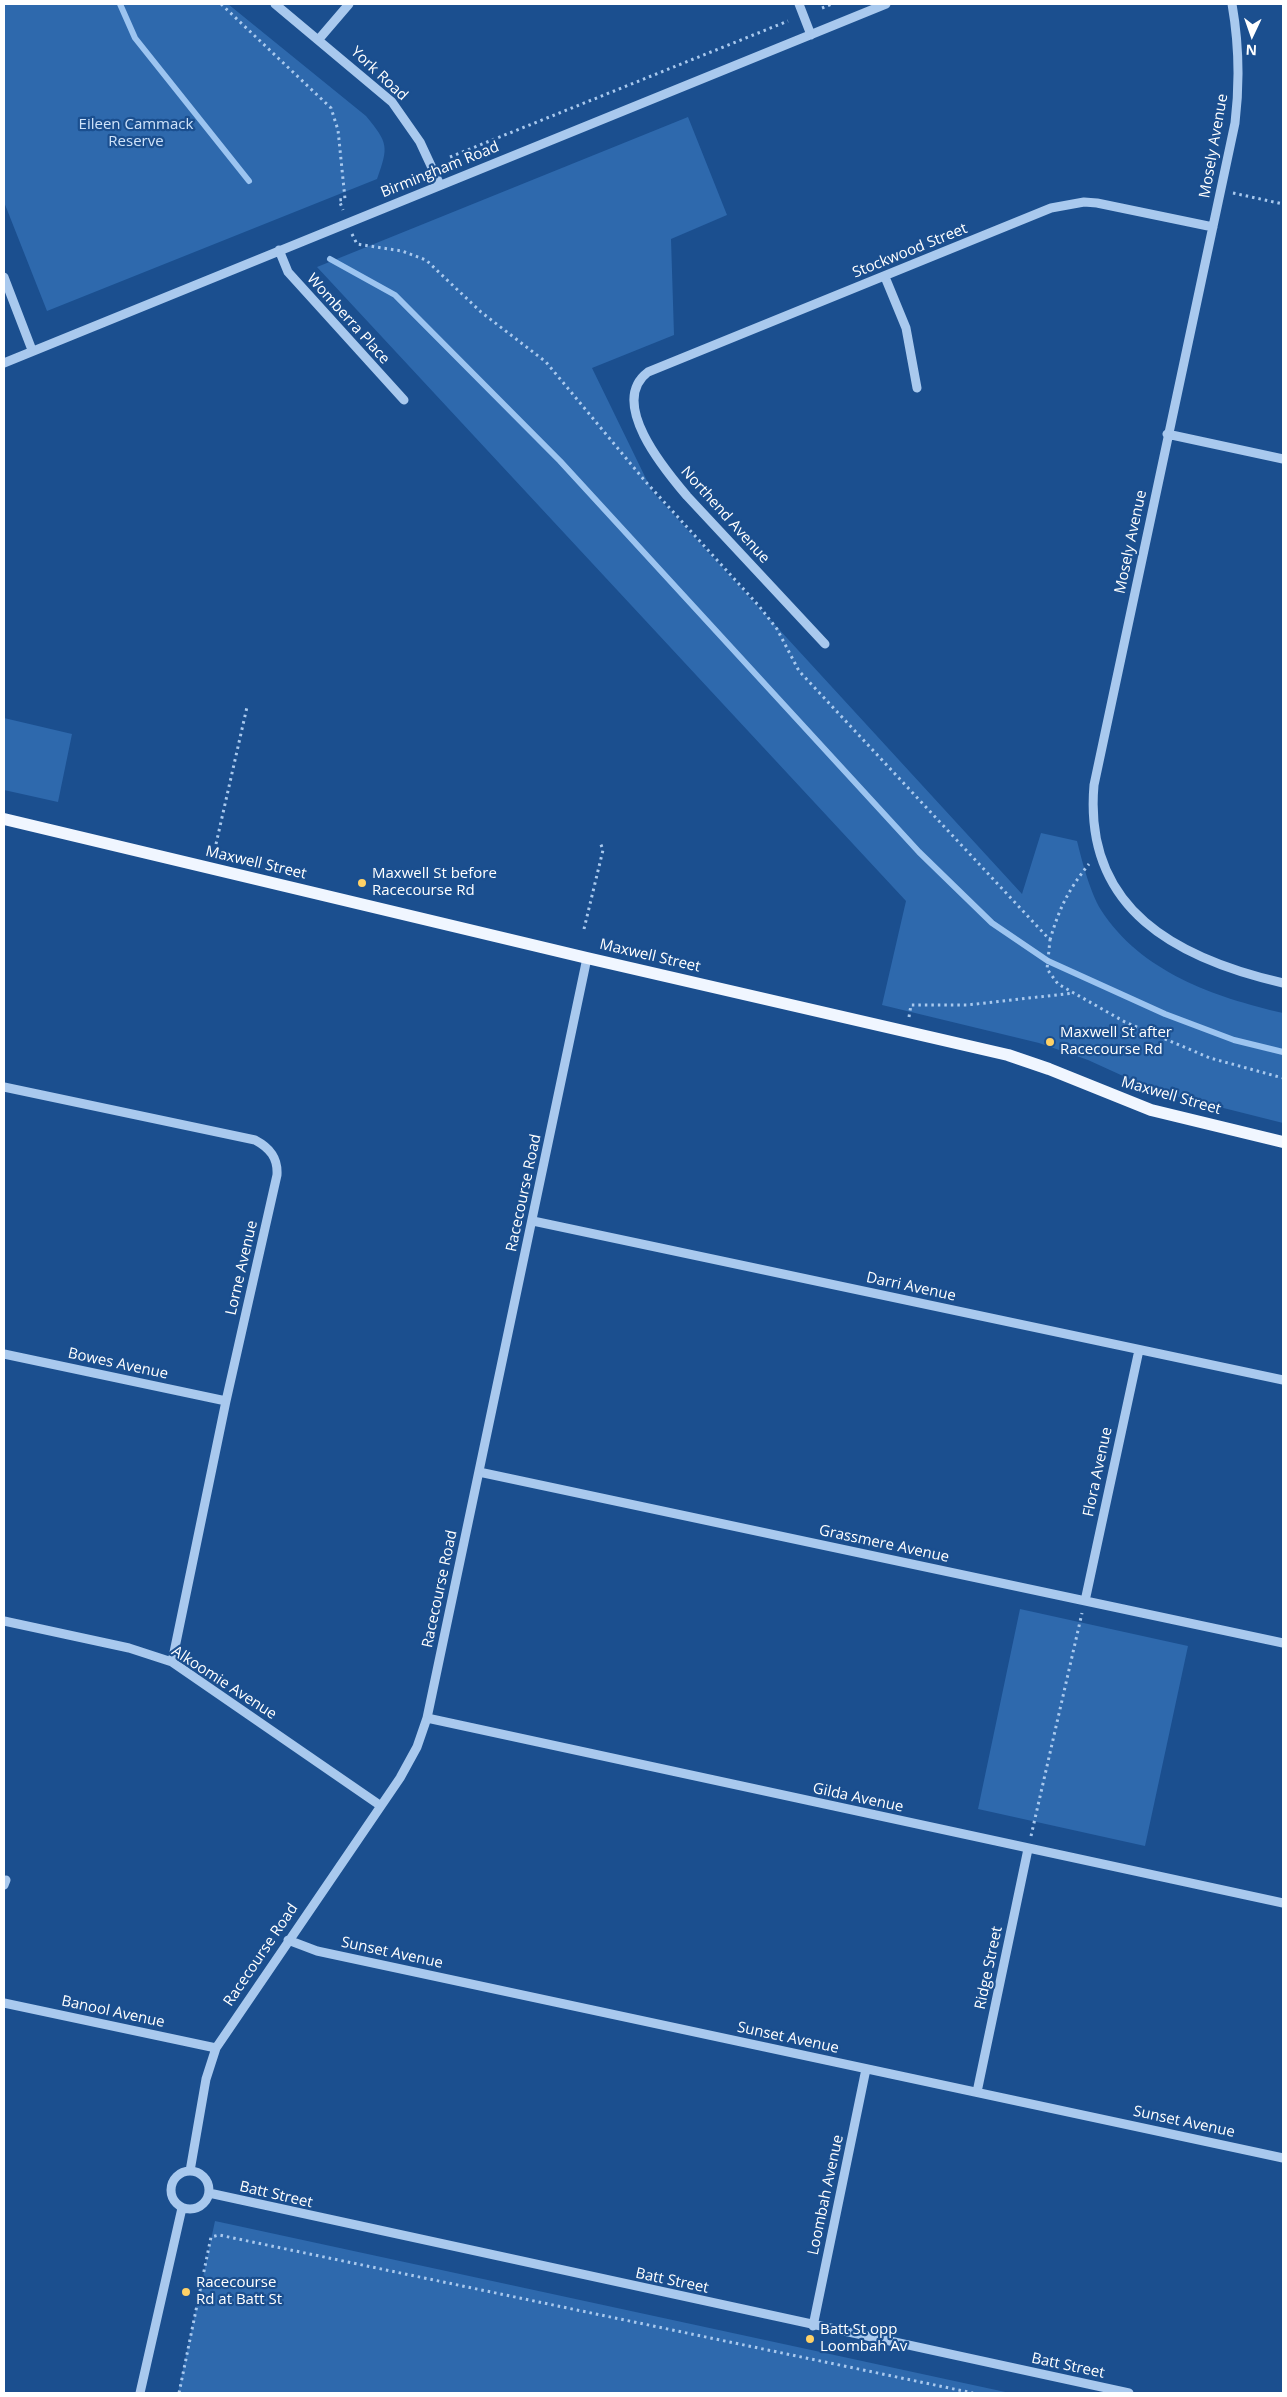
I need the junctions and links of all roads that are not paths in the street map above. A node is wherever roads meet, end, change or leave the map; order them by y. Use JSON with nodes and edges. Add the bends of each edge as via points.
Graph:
{"nodes":[{"id":1,"x":275,"y":4,"type":"edge"},
{"id":2,"x":349,"y":4,"type":"edge"},
{"id":3,"x":799,"y":4,"type":"edge"},
{"id":4,"x":886,"y":4,"type":"edge"},
{"id":5,"x":1232,"y":4,"type":"edge"},
{"id":6,"x":812,"y":35,"type":"junction"},
{"id":7,"x":320,"y":39,"type":"junction"},
{"id":8,"x":440,"y":185,"type":"junction"},
{"id":9,"x":1213,"y":227,"type":"junction"},
{"id":10,"x":279,"y":250,"type":"junction"},
{"id":11,"x":886,"y":276,"type":"junction"},
{"id":12,"x":4,"y":277,"type":"edge"},
{"id":13,"x":32,"y":350,"type":"junction"},
{"id":14,"x":4,"y":363,"type":"edge"},
{"id":15,"x":918,"y":388,"type":"dead end"},
{"id":16,"x":634,"y":389,"type":"joint"},
{"id":17,"x":404,"y":400,"type":"dead end"},
{"id":18,"x":1167,"y":434,"type":"junction"},
{"id":19,"x":1283,"y":459,"type":"edge"},
{"id":20,"x":825,"y":644,"type":"dead end"},
{"id":21,"x":4,"y":819,"type":"edge"},
{"id":22,"x":587,"y":958,"type":"junction"},
{"id":23,"x":1283,"y":983,"type":"edge"},
{"id":24,"x":4,"y":1088,"type":"edge"},
{"id":25,"x":1283,"y":1142,"type":"edge"},
{"id":26,"x":533,"y":1221,"type":"junction"},
{"id":27,"x":1139,"y":1350,"type":"junction"},
{"id":28,"x":4,"y":1354,"type":"edge"},
{"id":29,"x":1283,"y":1380,"type":"edge"},
{"id":30,"x":226,"y":1401,"type":"junction"},
{"id":31,"x":479,"y":1472,"type":"junction"},
{"id":32,"x":1085,"y":1601,"type":"junction"},
{"id":33,"x":4,"y":1621,"type":"edge"},
{"id":34,"x":1283,"y":1643,"type":"edge"},
{"id":35,"x":172,"y":1662,"type":"junction"},
{"id":36,"x":427,"y":1718,"type":"junction"},
{"id":37,"x":381,"y":1806,"type":"junction"},
{"id":38,"x":1028,"y":1849,"type":"junction"},
{"id":39,"x":1283,"y":1903,"type":"edge"},
{"id":40,"x":288,"y":1940,"type":"junction"},
{"id":41,"x":4,"y":2003,"type":"edge"},
{"id":42,"x":216,"y":2048,"type":"junction"},
{"id":43,"x":866,"y":2069,"type":"junction"},
{"id":44,"x":977,"y":2092,"type":"junction"},
{"id":45,"x":1283,"y":2158,"type":"edge"},
{"id":46,"x":190,"y":2171,"type":"junction"},
{"id":47,"x":209,"y":2193,"type":"junction"},
{"id":48,"x":182,"y":2208,"type":"junction"},
{"id":49,"x":813,"y":2326,"type":"junction"},
{"id":50,"x":140,"y":2393,"type":"edge"},
{"id":51,"x":1129,"y":2393,"type":"edge"}],
"edges":[{"from":1,"to":7,"type":"street","name":"York Road"},
{"from":2,"to":7,"type":"street"},
{"from":3,"to":6,"type":"street"},
{"from":4,"to":6,"type":"street","name":"Birmingham Road"},
{"from":5,"to":9,"type":"street","name":"Mosely Avenue","via":[[1240,75],[1235,123]]},
{"from":6,"to":8,"type":"street","name":"Birmingham Road"},
{"from":7,"to":8,"type":"street","name":"York Road","via":[[392,102],[408,121]]},
{"from":8,"to":10,"type":"street","name":"Birmingham Road"},
{"from":9,"to":11,"type":"street","name":"Stockwood Street","via":[[1104,204],[1068,204],[1051,208]]},
{"from":9,"to":18,"type":"street","name":"Mosely Avenue"},
{"from":10,"to":13,"type":"street","name":"Birmingham Road"},
{"from":10,"to":17,"type":"street","name":"Womberra Place","via":[[288,272]]},
{"from":11,"to":15,"type":"street","via":[[906,328]]},
{"from":11,"to":16,"type":"street","name":"Stockwood Street","via":[[648,372]]},
{"from":12,"to":13,"type":"street"},
{"from":13,"to":14,"type":"street","name":"Birmingham Road"},
{"from":16,"to":20,"type":"street","name":"Northend Avenue","via":[[634,410],[665,469],[686,496]]},
{"from":18,"to":19,"type":"street"},
{"from":18,"to":23,"type":"street","name":"Mosely Avenue","via":[[1094,785],[1093,810],[1101,856],[1129,905],[1157,933],[1210,962]]},
{"from":21,"to":22,"type":"main road","name":"Maxwell Street"},
{"from":22,"to":25,"type":"main road","name":"Maxwell Street","via":[[1008,1055],[1144,1108]]},
{"from":22,"to":26,"type":"street","name":"Racecourse Road"},
{"from":24,"to":30,"type":"street","name":"Lorne Avenue","via":[[255,1140],[272,1153],[277,1175]]},
{"from":26,"to":27,"type":"street","name":"Darri Avenue"},
{"from":26,"to":31,"type":"street","name":"Racecourse Road"},
{"from":27,"to":29,"type":"street","name":"Darri Avenue"},
{"from":27,"to":32,"type":"street","name":"Flora Avenue"},
{"from":28,"to":30,"type":"street","name":"Bowes Avenue"},
{"from":30,"to":35,"type":"street","name":"Lorne Avenue"},
{"from":31,"to":32,"type":"street","name":"Grassmere Avenue"},
{"from":31,"to":36,"type":"street","name":"Racecourse Road"},
{"from":32,"to":34,"type":"street","name":"Grassmere Avenue"},
{"from":33,"to":35,"type":"street","name":"Alkoomie Avenue","via":[[130,1648]]},
{"from":35,"to":37,"type":"street","name":"Alkoomie Avenue"},
{"from":36,"to":37,"type":"street","name":"Racecourse Road","via":[[410,1762]]},
{"from":36,"to":38,"type":"street","name":"Gilda Avenue"},
{"from":37,"to":40,"type":"street","name":"Racecourse Road"},
{"from":38,"to":39,"type":"street","name":"Gilda Avenue"},
{"from":38,"to":44,"type":"street","name":"Ridge Street"},
{"from":40,"to":42,"type":"street","name":"Racecourse Road"},
{"from":40,"to":43,"type":"street","name":"Sunset Avenue","via":[[317,1951]]},
{"from":41,"to":42,"type":"street","name":"Banool Avenue"},
{"from":42,"to":46,"type":"street","name":"Racecourse Road","via":[[206,2080]]},
{"from":43,"to":44,"type":"street","name":"Sunset Avenue"},
{"from":43,"to":49,"type":"street","name":"Loombah Avenue"},
{"from":44,"to":45,"type":"street","name":"Sunset Avenue"},
{"from":46,"to":47,"type":"street","via":[[206,2180]]},
{"from":46,"to":48,"type":"street","via":[[178,2175],[170,2186],[172,2199]]},
{"from":47,"to":48,"type":"street","via":[[199,2207]]},
{"from":47,"to":49,"type":"street","name":"Batt Street"},
{"from":48,"to":50,"type":"street"},
{"from":49,"to":51,"type":"street","name":"Batt Street"}]}
